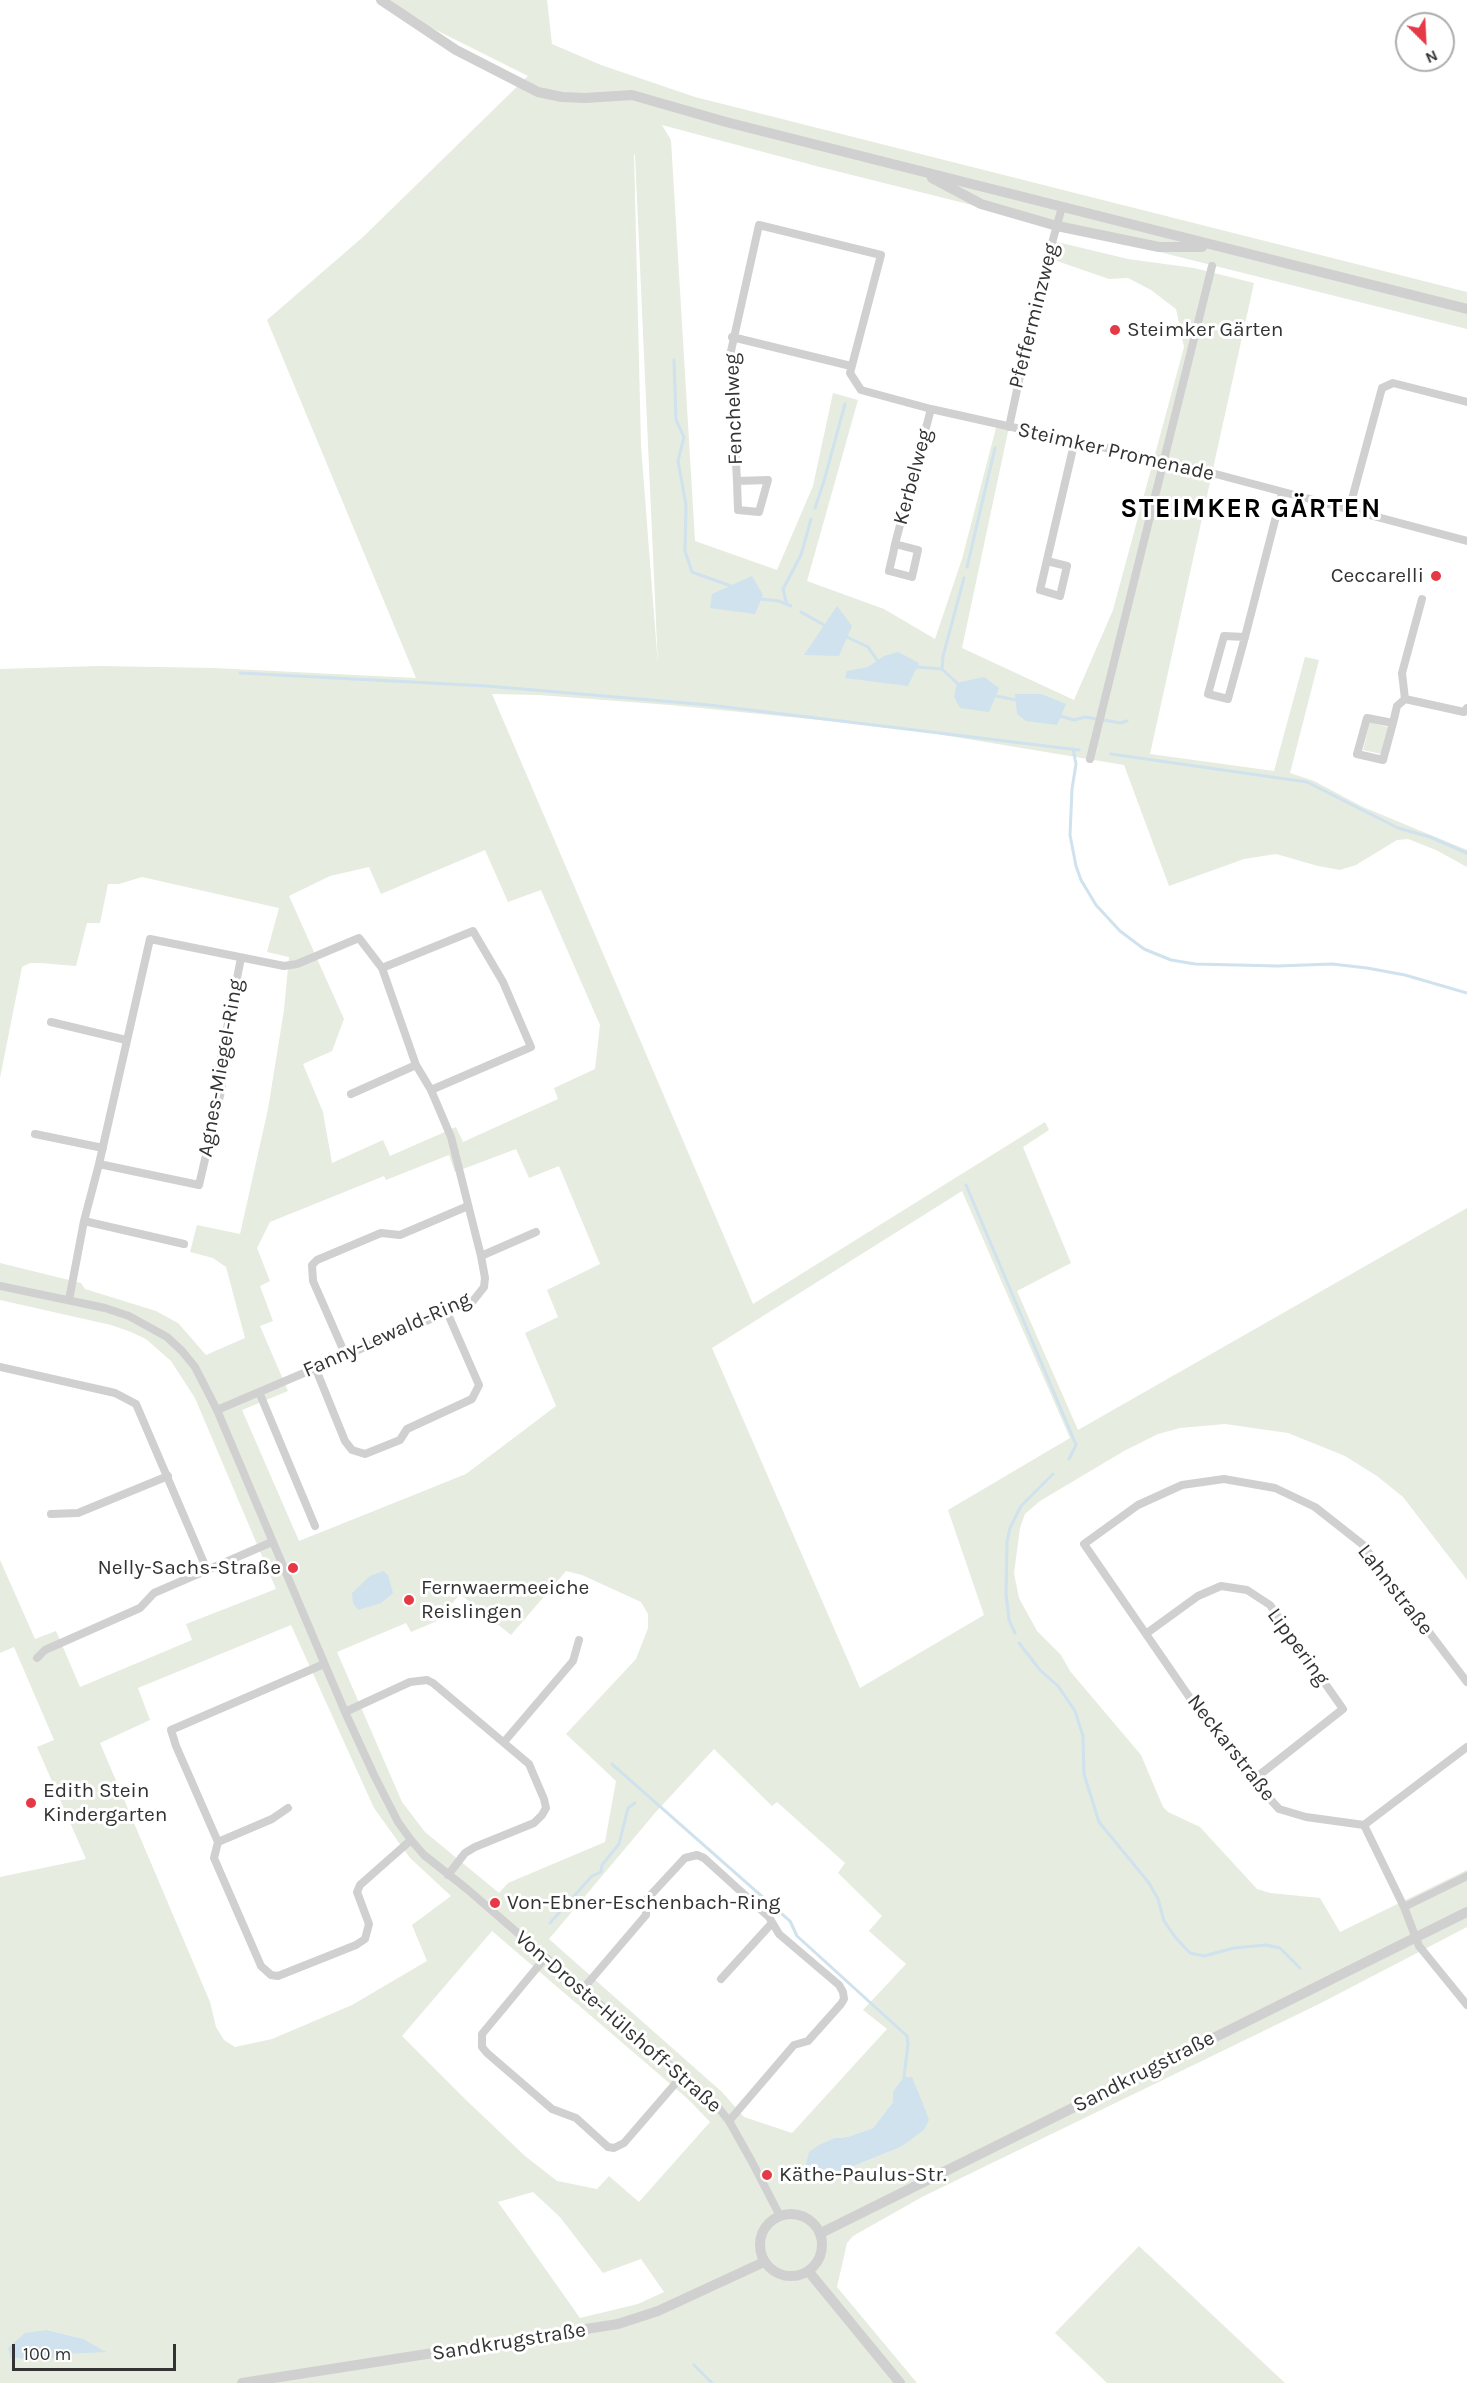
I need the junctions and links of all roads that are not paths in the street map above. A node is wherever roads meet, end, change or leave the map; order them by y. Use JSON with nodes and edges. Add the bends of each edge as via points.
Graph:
{"nodes":[{"id":1,"x":381,"y":0,"type":"edge"},
{"id":2,"x":901,"y":165,"type":"junction"},
{"id":3,"x":1062,"y":207,"type":"junction"},
{"id":4,"x":1057,"y":226,"type":"junction"},
{"id":5,"x":1246,"y":254,"type":"junction"},
{"id":6,"x":1212,"y":266,"type":"dead end"},
{"id":7,"x":1440,"y":302,"type":"junction"},
{"id":8,"x":1467,"y":309,"type":"edge"},
{"id":9,"x":1467,"y":314,"type":"edge"},
{"id":10,"x":732,"y":337,"type":"junction"},
{"id":11,"x":851,"y":366,"type":"junction"},
{"id":12,"x":1467,"y":402,"type":"edge"},
{"id":13,"x":931,"y":409,"type":"junction"},
{"id":14,"x":1009,"y":426,"type":"junction"},
{"id":15,"x":1074,"y":440,"type":"junction"},
{"id":16,"x":1164,"y":461,"type":"junction"},
{"id":17,"x":737,"y":481,"type":"junction"},
{"id":18,"x":1282,"y":493,"type":"junction"},
{"id":19,"x":1349,"y":510,"type":"junction"},
{"id":20,"x":1467,"y":541,"type":"edge"},
{"id":21,"x":896,"y":544,"type":"dead end"},
{"id":22,"x":1047,"y":561,"type":"dead end"},
{"id":23,"x":1422,"y":599,"type":"dead end"},
{"id":24,"x":1245,"y":637,"type":"junction"},
{"id":25,"x":1405,"y":699,"type":"junction"},
{"id":26,"x":1466,"y":710,"type":"edge"},
{"id":27,"x":1393,"y":723,"type":"junction"},
{"id":28,"x":1090,"y":759,"type":"dead end"},
{"id":29,"x":242,"y":958,"type":"junction"},
{"id":30,"x":382,"y":968,"type":"junction"},
{"id":31,"x":51,"y":1022,"type":"dead end"},
{"id":32,"x":126,"y":1040,"type":"junction"},
{"id":33,"x":416,"y":1065,"type":"junction"},
{"id":34,"x":431,"y":1089,"type":"junction"},
{"id":35,"x":351,"y":1094,"type":"dead end"},
{"id":36,"x":35,"y":1134,"type":"dead end"},
{"id":37,"x":103,"y":1148,"type":"junction"},
{"id":38,"x":99,"y":1164,"type":"junction"},
{"id":39,"x":468,"y":1206,"type":"junction"},
{"id":40,"x":84,"y":1221,"type":"junction"},
{"id":41,"x":536,"y":1232,"type":"dead end"},
{"id":42,"x":184,"y":1244,"type":"dead end"},
{"id":43,"x":481,"y":1256,"type":"junction"},
{"id":44,"x":0,"y":1286,"type":"edge"},
{"id":45,"x":69,"y":1300,"type":"junction"},
{"id":46,"x":447,"y":1312,"type":"junction"},
{"id":47,"x":345,"y":1354,"type":"junction"},
{"id":48,"x":0,"y":1367,"type":"edge"},
{"id":49,"x":315,"y":1367,"type":"junction"},
{"id":50,"x":258,"y":1392,"type":"junction"},
{"id":51,"x":217,"y":1410,"type":"junction"},
{"id":52,"x":168,"y":1476,"type":"junction"},
{"id":53,"x":51,"y":1514,"type":"dead end"},
{"id":54,"x":315,"y":1526,"type":"dead end"},
{"id":55,"x":272,"y":1542,"type":"junction"},
{"id":56,"x":1084,"y":1544,"type":"joint"},
{"id":57,"x":207,"y":1570,"type":"junction"},
{"id":58,"x":1147,"y":1633,"type":"junction"},
{"id":59,"x":579,"y":1640,"type":"dead end"},
{"id":60,"x":37,"y":1658,"type":"dead end"},
{"id":61,"x":324,"y":1664,"type":"junction"},
{"id":62,"x":1467,"y":1682,"type":"edge"},
{"id":63,"x":345,"y":1712,"type":"junction"},
{"id":64,"x":504,"y":1742,"type":"junction"},
{"id":65,"x":1467,"y":1747,"type":"edge"},
{"id":66,"x":1252,"y":1780,"type":"junction"},
{"id":67,"x":288,"y":1808,"type":"dead end"},
{"id":68,"x":1364,"y":1825,"type":"junction"},
{"id":69,"x":411,"y":1840,"type":"junction"},
{"id":70,"x":218,"y":1842,"type":"junction"},
{"id":71,"x":448,"y":1875,"type":"junction"},
{"id":72,"x":1467,"y":1876,"type":"edge"},
{"id":73,"x":1404,"y":1907,"type":"junction"},
{"id":74,"x":1467,"y":1912,"type":"edge"},
{"id":75,"x":772,"y":1923,"type":"junction"},
{"id":76,"x":1415,"y":1936,"type":"junction"},
{"id":77,"x":545,"y":1958,"type":"junction"},
{"id":78,"x":721,"y":1979,"type":"dead end"},
{"id":79,"x":582,"y":1990,"type":"junction"},
{"id":80,"x":1466,"y":2004,"type":"edge"},
{"id":81,"x":681,"y":2077,"type":"junction"},
{"id":82,"x":729,"y":2121,"type":"junction"},
{"id":83,"x":780,"y":2216,"type":"junction"},
{"id":84,"x":821,"y":2233,"type":"junction"},
{"id":85,"x":764,"y":2262,"type":"junction"},
{"id":86,"x":809,"y":2272,"type":"junction"},
{"id":87,"x":242,"y":2383,"type":"edge"},
{"id":88,"x":900,"y":2383,"type":"edge"}],
"edges":[{"from":1,"to":2,"type":"street","via":[[456,50],[538,92],[585,98],[632,95]]},
{"from":2,"to":3,"type":"street"},
{"from":2,"to":4,"type":"street","via":[[981,204]]},
{"from":3,"to":4,"type":"street","name":"Pfefferminzweg"},
{"from":3,"to":5,"type":"street"},
{"from":4,"to":5,"type":"street","via":[[1148,245]]},
{"from":4,"to":14,"type":"street","name":"Pfefferminzweg"},
{"from":5,"to":7,"type":"street"},
{"from":6,"to":16,"type":"street"},
{"from":7,"to":8,"type":"street"},
{"from":7,"to":9,"type":"street"},
{"from":10,"to":11,"type":"street"},
{"from":10,"to":11,"type":"street","name":"Fenchelweg","via":[[759,225],[786,231],[881,255]]},
{"from":10,"to":17,"type":"street","name":"Fenchelweg"},
{"from":11,"to":13,"type":"street","name":"Steimker Promenade","via":[[850,373],[861,390]]},
{"from":12,"to":19,"type":"street","via":[[1393,383],[1382,388]]},
{"from":13,"to":14,"type":"street","name":"Steimker Promenade"},
{"from":13,"to":21,"type":"street","name":"Kerbelweg"},
{"from":14,"to":15,"type":"street","name":"Steimker Promenade"},
{"from":15,"to":16,"type":"street","name":"Steimker Promenade"},
{"from":15,"to":22,"type":"street"},
{"from":16,"to":18,"type":"street","name":"Steimker Promenade"},
{"from":16,"to":28,"type":"street"},
{"from":17,"to":17,"type":"street","name":"Fenchelweg","via":[[738,510],[759,512],[768,480]]},
{"from":18,"to":19,"type":"street","name":"Steimker Promenade"},
{"from":18,"to":24,"type":"street"},
{"from":19,"to":20,"type":"street","name":"Steimker Promenade"},
{"from":23,"to":25,"type":"street","via":[[1402,673]]},
{"from":24,"to":24,"type":"street","via":[[1228,699],[1208,694],[1224,636]]},
{"from":25,"to":26,"type":"street"},
{"from":25,"to":27,"type":"street","via":[[1397,706]]},
{"from":27,"to":27,"type":"street","via":[[1383,760],[1357,754],[1367,718]]},
{"from":29,"to":30,"type":"street","name":"Fanny-Lewald-Ring","via":[[292,966],[359,938]]},
{"from":29,"to":32,"type":"street","name":"Fanny-Lewald-Ring","via":[[150,939]]},
{"from":29,"to":38,"type":"street","name":"Agnes-Miegel-Ring","via":[[219,1068],[222,1087],[198,1185]]},
{"from":30,"to":33,"type":"street","name":"Fanny-Lewald-Ring"},
{"from":30,"to":34,"type":"street","via":[[473,931],[503,982],[531,1047]]},
{"from":31,"to":32,"type":"street"},
{"from":32,"to":37,"type":"street","name":"Fanny-Lewald-Ring"},
{"from":33,"to":34,"type":"street","name":"Fanny-Lewald-Ring"},
{"from":33,"to":35,"type":"street"},
{"from":34,"to":39,"type":"street","name":"Fanny-Lewald-Ring","via":[[451,1137]]},
{"from":36,"to":37,"type":"street"},
{"from":37,"to":38,"type":"street","name":"Fanny-Lewald-Ring"},
{"from":38,"to":40,"type":"street","name":"Fanny-Lewald-Ring"},
{"from":39,"to":43,"type":"street","name":"Fanny-Lewald-Ring"},
{"from":39,"to":47,"type":"street","via":[[400,1235],[381,1233],[312,1265],[313,1281]]},
{"from":40,"to":42,"type":"street"},
{"from":40,"to":45,"type":"street","name":"Fanny-Lewald-Ring"},
{"from":41,"to":43,"type":"street"},
{"from":43,"to":46,"type":"street","name":"Fanny-Lewald-Ring","via":[[485,1278],[480,1294]]},
{"from":44,"to":45,"type":"street","name":"Von-Droste-Hülshoff-Straße"},
{"from":45,"to":51,"type":"street","name":"Von-Droste-Hülshoff-Straße","via":[[129,1316],[167,1337],[195,1367]]},
{"from":46,"to":47,"type":"street","name":"Fanny-Lewald-Ring"},
{"from":46,"to":49,"type":"street","via":[[479,1385],[472,1399],[407,1429],[400,1440],[391,1444],[364,1455],[352,1450]]},
{"from":47,"to":49,"type":"street","name":"Fanny-Lewald-Ring"},
{"from":48,"to":52,"type":"street","via":[[128,1398],[142,1413]]},
{"from":49,"to":50,"type":"street","name":"Fanny-Lewald-Ring"},
{"from":50,"to":51,"type":"street","name":"Fanny-Lewald-Ring"},
{"from":50,"to":54,"type":"street"},
{"from":51,"to":55,"type":"street","name":"Von-Droste-Hülshoff-Straße"},
{"from":52,"to":53,"type":"street","via":[[78,1513]]},
{"from":52,"to":57,"type":"street"},
{"from":55,"to":57,"type":"street"},
{"from":55,"to":61,"type":"street","name":"Von-Droste-Hülshoff-Straße"},
{"from":56,"to":58,"type":"street","name":"Neckarstraße"},
{"from":56,"to":62,"type":"street","name":"Lahnstraße","via":[[1138,1505],[1182,1485],[1224,1479],[1275,1488],[1316,1507],[1362,1544]]},
{"from":57,"to":60,"type":"street","via":[[154,1593],[140,1608],[45,1650]]},
{"from":58,"to":66,"type":"street","name":"Neckarstraße","via":[[1199,1711]]},
{"from":58,"to":66,"type":"street","name":"Lippering","via":[[1198,1596],[1221,1586],[1248,1590],[1270,1605],[1343,1709]]},
{"from":59,"to":64,"type":"street","via":[[573,1661]]},
{"from":61,"to":63,"type":"street","name":"Von-Droste-Hülshoff-Straße"},
{"from":61,"to":70,"type":"street","via":[[171,1730]]},
{"from":63,"to":64,"type":"street","via":[[411,1682],[427,1680]]},
{"from":63,"to":69,"type":"street","name":"Von-Droste-Hülshoff-Straße","via":[[398,1822]]},
{"from":64,"to":71,"type":"street","via":[[529,1764],[546,1808],[534,1823],[475,1846]]},
{"from":65,"to":68,"type":"street"},
{"from":66,"to":68,"type":"street","name":"Neckarstraße","via":[[1279,1809]]},
{"from":67,"to":70,"type":"street"},
{"from":68,"to":73,"type":"street"},
{"from":69,"to":70,"type":"street","via":[[360,1885],[357,1892],[369,1924],[365,1939],[278,1976],[261,1965],[214,1858]]},
{"from":69,"to":71,"type":"street","name":"Von-Droste-Hülshoff-Straße"},
{"from":71,"to":77,"type":"street","name":"Von-Droste-Hülshoff-Straße"},
{"from":72,"to":73,"type":"street"},
{"from":73,"to":76,"type":"street"},
{"from":74,"to":76,"type":"street","name":"Sandkrugstraße"},
{"from":75,"to":78,"type":"street"},
{"from":75,"to":79,"type":"street","via":[[704,1858],[692,1855],[646,1900],[646,1915]]},
{"from":75,"to":82,"type":"street","via":[[779,1934],[839,1985],[844,1999],[808,2041],[794,2045]]},
{"from":76,"to":80,"type":"street"},
{"from":76,"to":84,"type":"street","name":"Sandkrugstraße"},
{"from":77,"to":79,"type":"street","name":"Von-Droste-Hülshoff-Straße"},
{"from":77,"to":81,"type":"street","via":[[482,2034],[482,2047],[487,2053],[552,2109],[576,2118],[614,2148],[624,2143]]},
{"from":79,"to":81,"type":"street","name":"Von-Droste-Hülshoff-Straße"},
{"from":81,"to":82,"type":"street","name":"Von-Droste-Hülshoff-Straße","via":[[704,2094]]},
{"from":82,"to":83,"type":"street","name":"Von-Droste-Hülshoff-Straße"},
{"from":83,"to":84,"type":"street","via":[[797,2214],[807,2218]]},
{"from":83,"to":85,"type":"street","via":[[765,2228],[761,2237]]},
{"from":84,"to":86,"type":"street","via":[[821,2255]]},
{"from":85,"to":86,"type":"street","via":[[787,2277]]},
{"from":85,"to":87,"type":"street","name":"Sandkrugstraße","via":[[658,2311],[618,2324]]},
{"from":86,"to":88,"type":"street"}]}
